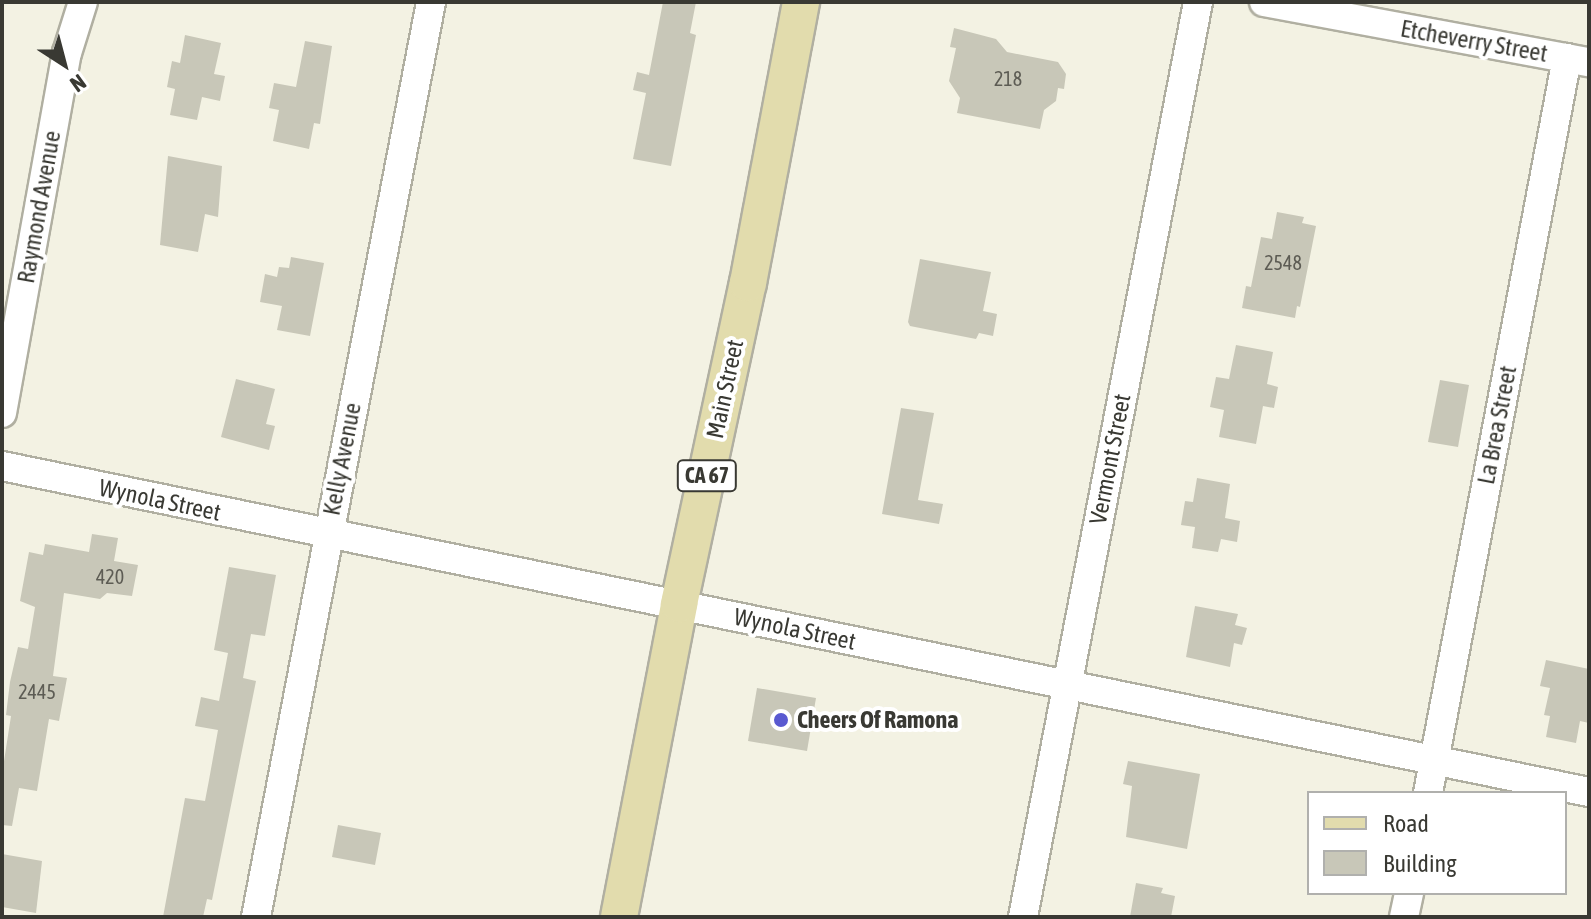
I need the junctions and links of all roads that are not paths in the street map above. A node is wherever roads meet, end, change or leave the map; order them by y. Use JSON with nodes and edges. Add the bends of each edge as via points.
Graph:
{"nodes":[{"id":1,"x":83,"y":2,"type":"edge"},
{"id":2,"x":431,"y":2,"type":"edge"},
{"id":3,"x":801,"y":2,"type":"edge"},
{"id":4,"x":1198,"y":2,"type":"edge"},
{"id":5,"x":1264,"y":2,"type":"edge"},
{"id":6,"x":1578,"y":60,"type":"edge"},
{"id":7,"x":2,"y":413,"type":"edge"},
{"id":8,"x":2,"y":466,"type":"edge"},
{"id":9,"x":327,"y":535,"type":"junction"},
{"id":10,"x":679,"y":604,"type":"junction"},
{"id":11,"x":1067,"y":686,"type":"junction"},
{"id":12,"x":1434,"y":760,"type":"junction"},
{"id":13,"x":1428,"y":791,"type":"edge"},
{"id":14,"x":1589,"y":792,"type":"edge"},
{"id":15,"x":1409,"y":895,"type":"edge"},
{"id":16,"x":256,"y":917,"type":"edge"},
{"id":17,"x":619,"y":917,"type":"edge"},
{"id":18,"x":1023,"y":917,"type":"edge"},
{"id":19,"x":1404,"y":917,"type":"edge"}],
"edges":[{"from":1,"to":7,"type":"street","name":"Raymond Avenue","via":[[67,53]]},
{"from":2,"to":9,"type":"street","name":"Kelly Avenue"},
{"from":3,"to":10,"type":"main road","name":"Main Street","number":"CA 67"},
{"from":4,"to":11,"type":"street","name":"Vermont Street"},
{"from":5,"to":6,"type":"street","name":"Etcheverry Street"},
{"from":6,"to":12,"type":"street","name":"La Brea Street"},
{"from":8,"to":9,"type":"street","name":"Wynola Street"},
{"from":9,"to":10,"type":"street","name":"Wynola Street"},
{"from":9,"to":16,"type":"street","name":"Kelly Avenue"},
{"from":10,"to":11,"type":"street","name":"Wynola Street"},
{"from":10,"to":17,"type":"main road","name":"Main Street","number":"CA 67"},
{"from":11,"to":12,"type":"street","name":"Wynola Street"},
{"from":11,"to":18,"type":"street","name":"Vermont Street"},
{"from":12,"to":13,"type":"street","name":"La Brea Street"},
{"from":12,"to":14,"type":"street","name":"Wynola Street"},
{"from":15,"to":19,"type":"street"}]}
